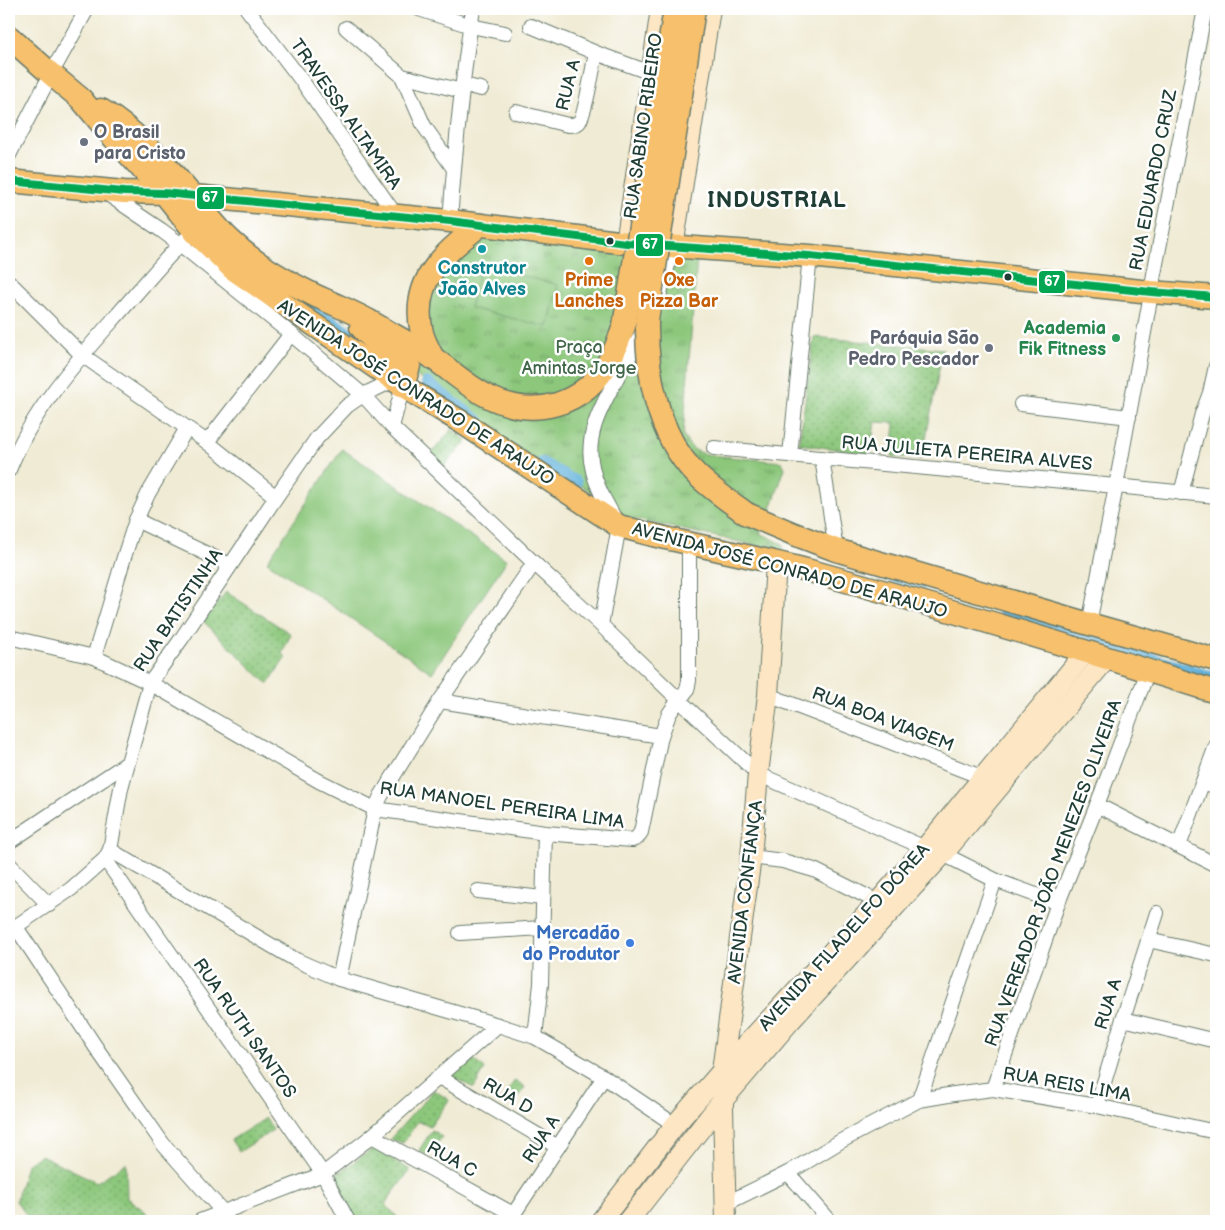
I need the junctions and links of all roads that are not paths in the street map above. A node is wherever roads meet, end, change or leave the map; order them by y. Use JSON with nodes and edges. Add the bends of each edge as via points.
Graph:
{"nodes":[{"id":1,"x":87,"y":9,"type":"edge"},
{"id":2,"x":247,"y":9,"type":"edge"},
{"id":3,"x":419,"y":9,"type":"edge"},
{"id":4,"x":473,"y":9,"type":"edge"},
{"id":5,"x":661,"y":9,"type":"edge"},
{"id":6,"x":676,"y":9,"type":"edge"},
{"id":7,"x":694,"y":9,"type":"edge"},
{"id":8,"x":710,"y":9,"type":"edge"},
{"id":9,"x":1205,"y":9,"type":"edge"},
{"id":10,"x":470,"y":26,"type":"junction"},
{"id":11,"x":531,"y":26,"type":"dead end"},
{"id":12,"x":346,"y":28,"type":"dead end"},
{"id":13,"x":506,"y":33,"type":"dead end"},
{"id":14,"x":9,"y":37,"type":"edge"},
{"id":15,"x":596,"y":53,"type":"junction"},
{"id":16,"x":651,"y":73,"type":"junction"},
{"id":17,"x":51,"y":74,"type":"junction"},
{"id":18,"x":402,"y":76,"type":"junction"},
{"id":19,"x":463,"y":88,"type":"junction"},
{"id":20,"x":481,"y":89,"type":"dead end"},
{"id":21,"x":81,"y":99,"type":"junction"},
{"id":22,"x":516,"y":112,"type":"dead end"},
{"id":23,"x":9,"y":155,"type":"edge"},
{"id":24,"x":454,"y":169,"type":"junction"},
{"id":25,"x":9,"y":181,"type":"edge"},
{"id":26,"x":100,"y":189,"type":"junction"},
{"id":27,"x":164,"y":193,"type":"junction"},
{"id":28,"x":192,"y":196,"type":"junction"},
{"id":29,"x":396,"y":217,"type":"junction"},
{"id":30,"x":450,"y":222,"type":"junction"},
{"id":31,"x":480,"y":225,"type":"junction"},
{"id":32,"x":188,"y":238,"type":"junction"},
{"id":33,"x":626,"y":242,"type":"junction"},
{"id":34,"x":673,"y":247,"type":"junction"},
{"id":35,"x":810,"y":256,"type":"junction"},
{"id":36,"x":9,"y":282,"type":"edge"},
{"id":37,"x":1151,"y":292,"type":"junction"},
{"id":38,"x":1216,"y":297,"type":"edge"},
{"id":39,"x":361,"y":317,"type":"junction"},
{"id":40,"x":291,"y":334,"type":"junction"},
{"id":41,"x":82,"y":355,"type":"junction"},
{"id":42,"x":432,"y":358,"type":"junction"},
{"id":43,"x":1216,"y":366,"type":"edge"},
{"id":44,"x":398,"y":383,"type":"junction"},
{"id":45,"x":363,"y":396,"type":"junction"},
{"id":46,"x":1021,"y":404,"type":"dead end"},
{"id":47,"x":1129,"y":417,"type":"junction"},
{"id":48,"x":392,"y":427,"type":"junction"},
{"id":49,"x":187,"y":428,"type":"junction"},
{"id":50,"x":207,"y":442,"type":"junction"},
{"id":51,"x":714,"y":448,"type":"dead end"},
{"id":52,"x":790,"y":455,"type":"junction"},
{"id":53,"x":822,"y":458,"type":"junction"},
{"id":54,"x":9,"y":470,"type":"edge"},
{"id":55,"x":1116,"y":486,"type":"junction"},
{"id":56,"x":1181,"y":493,"type":"junction"},
{"id":57,"x":1216,"y":496,"type":"edge"},
{"id":58,"x":276,"y":497,"type":"junction"},
{"id":59,"x":136,"y":520,"type":"junction"},
{"id":60,"x":619,"y":526,"type":"junction"},
{"id":61,"x":689,"y":544,"type":"junction"},
{"id":62,"x":836,"y":550,"type":"junction"},
{"id":63,"x":534,"y":563,"type":"junction"},
{"id":64,"x":776,"y":563,"type":"junction"},
{"id":65,"x":230,"y":565,"type":"junction"},
{"id":66,"x":994,"y":596,"type":"junction"},
{"id":67,"x":923,"y":603,"type":"junction"},
{"id":68,"x":1090,"y":624,"type":"junction"},
{"id":69,"x":601,"y":625,"type":"junction"},
{"id":70,"x":9,"y":637,"type":"edge"},
{"id":71,"x":1096,"y":655,"type":"junction"},
{"id":72,"x":94,"y":657,"type":"junction"},
{"id":73,"x":1216,"y":660,"type":"edge"},
{"id":74,"x":1148,"y":671,"type":"junction"},
{"id":75,"x":150,"y":683,"type":"junction"},
{"id":76,"x":1216,"y":692,"type":"edge"},
{"id":77,"x":768,"y":695,"type":"junction"},
{"id":78,"x":679,"y":700,"type":"junction"},
{"id":79,"x":440,"y":701,"type":"junction"},
{"id":80,"x":661,"y":736,"type":"junction"},
{"id":81,"x":1216,"y":746,"type":"edge"},
{"id":82,"x":126,"y":764,"type":"junction"},
{"id":83,"x":758,"y":774,"type":"junction"},
{"id":84,"x":984,"y":778,"type":"junction"},
{"id":85,"x":1210,"y":785,"type":"edge"},
{"id":86,"x":1097,"y":805,"type":"junction"},
{"id":87,"x":375,"y":809,"type":"junction"},
{"id":88,"x":545,"y":833,"type":"junction"},
{"id":89,"x":9,"y":842,"type":"edge"},
{"id":90,"x":1179,"y":846,"type":"junction"},
{"id":91,"x":934,"y":851,"type":"junction"},
{"id":92,"x":107,"y":854,"type":"junction"},
{"id":93,"x":751,"y":858,"type":"junction"},
{"id":94,"x":9,"y":864,"type":"edge"},
{"id":95,"x":1216,"y":865,"type":"edge"},
{"id":96,"x":994,"y":880,"type":"junction"},
{"id":97,"x":478,"y":891,"type":"dead end"},
{"id":98,"x":543,"y":898,"type":"junction"},
{"id":99,"x":878,"y":902,"type":"junction"},
{"id":100,"x":1058,"y":903,"type":"junction"},
{"id":101,"x":49,"y":905,"type":"junction"},
{"id":102,"x":1157,"y":913,"type":"dead end"},
{"id":103,"x":542,"y":928,"type":"junction"},
{"id":104,"x":12,"y":929,"type":"edge"},
{"id":105,"x":460,"y":933,"type":"dead end"},
{"id":106,"x":1148,"y":940,"type":"junction"},
{"id":107,"x":1216,"y":955,"type":"edge"},
{"id":108,"x":339,"y":979,"type":"junction"},
{"id":109,"x":1122,"y":1019,"type":"junction"},
{"id":110,"x":498,"y":1025,"type":"junction"},
{"id":111,"x":535,"y":1037,"type":"junction"},
{"id":112,"x":1216,"y":1041,"type":"edge"},
{"id":113,"x":722,"y":1073,"type":"junction"},
{"id":114,"x":439,"y":1077,"type":"junction"},
{"id":115,"x":604,"y":1077,"type":"junction"},
{"id":116,"x":993,"y":1089,"type":"junction"},
{"id":117,"x":723,"y":1099,"type":"junction"},
{"id":118,"x":919,"y":1100,"type":"junction"},
{"id":119,"x":1096,"y":1106,"type":"junction"},
{"id":120,"x":675,"y":1125,"type":"junction"},
{"id":121,"x":1216,"y":1132,"type":"edge"},
{"id":122,"x":372,"y":1136,"type":"junction"},
{"id":123,"x":558,"y":1146,"type":"junction"},
{"id":124,"x":788,"y":1173,"type":"junction"},
{"id":125,"x":323,"y":1174,"type":"junction"},
{"id":126,"x":727,"y":1212,"type":"edge"},
{"id":127,"x":226,"y":1217,"type":"edge"},
{"id":128,"x":511,"y":1218,"type":"edge"},
{"id":129,"x":200,"y":1221,"type":"edge"},
{"id":130,"x":348,"y":1221,"type":"edge"},
{"id":131,"x":601,"y":1221,"type":"edge"},
{"id":132,"x":628,"y":1221,"type":"edge"},
{"id":133,"x":830,"y":1221,"type":"edge"}],
"edges":[{"from":1,"to":17,"type":"street"},
{"from":2,"to":29,"type":"street","name":"TRAVESSA ALTAMIRA","via":[[302,80]]},
{"from":3,"to":10,"type":"street"},
{"from":4,"to":10,"type":"street"},
{"from":5,"to":16,"type":"street","name":"RUA SABINO RIBEIRO"},
{"from":6,"to":42,"type":"main road","name":"AVENIDA JOSÉ CONRADO DE ARAUJO","bridge":true,"via":[[624,326],[610,359],[589,386],[577,395],[554,405],[534,408],[496,400]]},
{"from":7,"to":62,"type":"main road","name":"AVENIDA JOSÉ CONRADO DE ARAUJO","bridge":true,"via":[[647,320],[646,343],[653,386],[662,420],[672,441],[683,459],[711,488],[747,514]]},
{"from":8,"to":34,"type":"street"},
{"from":9,"to":37,"type":"street","name":"RUA EDUARDO CRUZ"},
{"from":10,"to":13,"type":"street"},
{"from":10,"to":19,"type":"street"},
{"from":11,"to":15,"type":"street"},
{"from":12,"to":18,"type":"street"},
{"from":14,"to":17,"type":"main road"},
{"from":15,"to":16,"type":"street"},
{"from":15,"to":22,"type":"street","name":"RUA A","via":[[579,122],[568,124]]},
{"from":16,"to":33,"type":"street","name":"RUA SABINO RIBEIRO"},
{"from":17,"to":21,"type":"main road"},
{"from":17,"to":23,"type":"street"},
{"from":18,"to":19,"type":"street"},
{"from":18,"to":24,"type":"street","via":[[424,126]]},
{"from":19,"to":20,"type":"street"},
{"from":19,"to":24,"type":"street"},
{"from":21,"to":27,"type":"main road","name":"AVENIDA JOSÉ CONRADO DE ARAUJO"},
{"from":21,"to":28,"type":"main road","name":"AVENIDA JOSÉ CONRADO DE ARAUJO","via":[[132,131]]},
{"from":24,"to":30,"type":"street"},
{"from":25,"to":26,"type":"main road"},
{"from":26,"to":27,"type":"main road"},
{"from":26,"to":32,"type":"street","via":[[161,230]]},
{"from":27,"to":28,"type":"main road"},
{"from":27,"to":32,"type":"main road","name":"AVENIDA JOSÉ CONRADO DE ARAUJO"},
{"from":28,"to":29,"type":"main road"},
{"from":28,"to":39,"type":"main road","name":"AVENIDA JOSÉ CONRADO DE ARAUJO","via":[[217,227],[251,258],[296,285]]},
{"from":29,"to":30,"type":"main road"},
{"from":30,"to":31,"type":"main road"},
{"from":31,"to":33,"type":"main road"},
{"from":31,"to":42,"type":"main road","via":[[437,263],[422,292],[419,318]]},
{"from":32,"to":40,"type":"street"},
{"from":32,"to":41,"type":"street"},
{"from":32,"to":44,"type":"main road","name":"AVENIDA JOSÉ CONRADO DE ARAUJO"},
{"from":33,"to":34,"type":"main road"},
{"from":34,"to":35,"type":"main road"},
{"from":34,"to":60,"type":"street","via":[[661,292],[633,351],[603,402],[591,435],[592,470]]},
{"from":35,"to":37,"type":"main road"},
{"from":35,"to":52,"type":"street"},
{"from":36,"to":41,"type":"street"},
{"from":37,"to":38,"type":"main road"},
{"from":37,"to":47,"type":"street","name":"RUA EDUARDO CRUZ"},
{"from":39,"to":42,"type":"main road","name":"AVENIDA JOSÉ CONRADO DE ARAUJO"},
{"from":39,"to":44,"type":"main road","via":[[361,327],[367,334],[409,366]]},
{"from":40,"to":45,"type":"street"},
{"from":40,"to":50,"type":"street"},
{"from":41,"to":49,"type":"street"},
{"from":41,"to":54,"type":"street","via":[[32,421]]},
{"from":43,"to":56,"type":"street"},
{"from":44,"to":45,"type":"street","name":"RUA BATISTINHA"},
{"from":44,"to":48,"type":"street"},
{"from":44,"to":60,"type":"main road","name":"AVENIDA JOSÉ CONRADO DE ARAUJO"},
{"from":45,"to":48,"type":"street"},
{"from":45,"to":58,"type":"street","name":"RUA BATISTINHA","via":[[347,406],[318,438]]},
{"from":46,"to":47,"type":"street"},
{"from":47,"to":55,"type":"street","name":"RUA EDUARDO CRUZ"},
{"from":48,"to":63,"type":"street"},
{"from":49,"to":50,"type":"street"},
{"from":49,"to":59,"type":"street"},
{"from":50,"to":58,"type":"street"},
{"from":51,"to":52,"type":"street","name":"RUA JULIETA PEREIRA ALVES"},
{"from":52,"to":53,"type":"street","name":"RUA JULIETA PEREIRA ALVES"},
{"from":53,"to":55,"type":"street","name":"RUA JULIETA PEREIRA ALVES"},
{"from":53,"to":62,"type":"street"},
{"from":55,"to":56,"type":"street","name":"RUA JULIETA PEREIRA ALVES"},
{"from":55,"to":68,"type":"street","name":"RUA EDUARDO CRUZ"},
{"from":56,"to":57,"type":"street","name":"RUA JULIETA PEREIRA ALVES"},
{"from":58,"to":65,"type":"street","name":"RUA BATISTINHA"},
{"from":59,"to":65,"type":"street"},
{"from":59,"to":72,"type":"street"},
{"from":60,"to":61,"type":"main road","name":"AVENIDA JOSÉ CONRADO DE ARAUJO"},
{"from":60,"to":69,"type":"street"},
{"from":61,"to":64,"type":"main road","name":"AVENIDA JOSÉ CONRADO DE ARAUJO"},
{"from":61,"to":78,"type":"street","via":[[689,681]]},
{"from":62,"to":66,"type":"main road","name":"AVENIDA JOSÉ CONRADO DE ARAUJO"},
{"from":63,"to":69,"type":"street"},
{"from":63,"to":79,"type":"street"},
{"from":64,"to":67,"type":"main road","name":"AVENIDA JOSÉ CONRADO DE ARAUJO"},
{"from":64,"to":77,"type":"street","name":"AVENIDA CONFIANÇA"},
{"from":65,"to":75,"type":"street","name":"RUA BATISTINHA"},
{"from":66,"to":67,"type":"main road"},
{"from":66,"to":68,"type":"main road","name":"AVENIDA JOSÉ CONRADO DE ARAUJO"},
{"from":67,"to":71,"type":"main road","name":"AVENIDA JOSÉ CONRADO DE ARAUJO"},
{"from":68,"to":73,"type":"main road","name":"AVENIDA JOSÉ CONRADO DE ARAUJO"},
{"from":69,"to":78,"type":"street"},
{"from":70,"to":72,"type":"street","name":"RUA MANOEL PEREIRA LIMA"},
{"from":71,"to":74,"type":"main road","name":"AVENIDA JOSÉ CONRADO DE ARAUJO"},
{"from":71,"to":84,"type":"street","name":"AVENIDA FILADELFO DÓREA"},
{"from":71,"to":91,"type":"street","name":"AVENIDA FILADELFO DÓREA"},
{"from":72,"to":75,"type":"street","name":"RUA MANOEL PEREIRA LIMA"},
{"from":74,"to":76,"type":"main road","name":"AVENIDA JOSÉ CONRADO DE ARAUJO"},
{"from":74,"to":86,"type":"street","name":"RUA VEREADOR JOÃO MENEZES OLIVEIRA"},
{"from":75,"to":82,"type":"street","name":"RUA BATISTINHA"},
{"from":75,"to":87,"type":"street","name":"RUA MANOEL PEREIRA LIMA"},
{"from":77,"to":83,"type":"street","name":"AVENIDA CONFIANÇA"},
{"from":77,"to":84,"type":"street","name":"RUA BOA VIAGEM"},
{"from":78,"to":80,"type":"street","via":[[669,714]]},
{"from":78,"to":83,"type":"street"},
{"from":79,"to":80,"type":"street"},
{"from":79,"to":87,"type":"street"},
{"from":80,"to":88,"type":"street","name":"RUA MANOEL PEREIRA LIMA","via":[[639,836],[626,840]]},
{"from":81,"to":85,"type":"street"},
{"from":82,"to":89,"type":"street"},
{"from":82,"to":92,"type":"street","name":"RUA BATISTINHA"},
{"from":83,"to":91,"type":"street"},
{"from":83,"to":93,"type":"street","name":"AVENIDA CONFIANÇA"},
{"from":84,"to":91,"type":"street","name":"AVENIDA FILADELFO DÓREA"},
{"from":85,"to":90,"type":"street"},
{"from":86,"to":90,"type":"street"},
{"from":86,"to":100,"type":"street","name":"RUA VEREADOR JOÃO MENEZES OLIVEIRA"},
{"from":87,"to":88,"type":"street","name":"RUA MANOEL PEREIRA LIMA"},
{"from":87,"to":108,"type":"street"},
{"from":88,"to":98,"type":"street"},
{"from":90,"to":95,"type":"street"},
{"from":91,"to":96,"type":"street"},
{"from":91,"to":99,"type":"street","name":"AVENIDA FILADELFO DÓREA"},
{"from":91,"to":117,"type":"street","name":"AVENIDA FILADELFO DÓREA"},
{"from":92,"to":101,"type":"street","via":[[71,889]]},
{"from":92,"to":108,"type":"street","via":[[157,876],[296,960]]},
{"from":92,"to":125,"type":"street","name":"RUA RUTH SANTOS"},
{"from":93,"to":99,"type":"street","via":[[784,861],[814,870]]},
{"from":93,"to":113,"type":"street","name":"AVENIDA CONFIANÇA"},
{"from":94,"to":101,"type":"street"},
{"from":96,"to":100,"type":"street"},
{"from":96,"to":118,"type":"street"},
{"from":97,"to":98,"type":"street"},
{"from":98,"to":103,"type":"street"},
{"from":99,"to":113,"type":"street","name":"AVENIDA FILADELFO DÓREA"},
{"from":100,"to":116,"type":"street","name":"RUA VEREADOR JOÃO MENEZES OLIVEIRA"},
{"from":101,"to":104,"type":"street"},
{"from":102,"to":106,"type":"street","name":"RUA A"},
{"from":103,"to":105,"type":"street"},
{"from":103,"to":111,"type":"street","via":[[541,984]]},
{"from":104,"to":127,"type":"street","via":[[158,1137]]},
{"from":106,"to":107,"type":"street"},
{"from":106,"to":109,"type":"street","name":"RUA A"},
{"from":108,"to":110,"type":"street"},
{"from":109,"to":112,"type":"street"},
{"from":109,"to":119,"type":"street","name":"RUA A"},
{"from":110,"to":111,"type":"street"},
{"from":110,"to":114,"type":"street"},
{"from":111,"to":115,"type":"street"},
{"from":113,"to":117,"type":"street","name":"AVENIDA CONFIANÇA"},
{"from":113,"to":120,"type":"street","name":"AVENIDA FILADELFO DÓREA"},
{"from":114,"to":122,"type":"street"},
{"from":114,"to":123,"type":"street","name":"RUA D"},
{"from":115,"to":120,"type":"street"},
{"from":115,"to":123,"type":"street","name":"RUA A"},
{"from":116,"to":118,"type":"street","name":"RUA REIS LIMA"},
{"from":116,"to":119,"type":"street","name":"RUA REIS LIMA"},
{"from":117,"to":126,"type":"street","name":"AVENIDA CONFIANÇA"},
{"from":117,"to":132,"type":"street","name":"AVENIDA FILADELFO DÓREA"},
{"from":118,"to":124,"type":"street","name":"RUA REIS LIMA"},
{"from":119,"to":121,"type":"street","name":"RUA REIS LIMA"},
{"from":120,"to":131,"type":"street","name":"AVENIDA FILADELFO DÓREA"},
{"from":122,"to":125,"type":"street"},
{"from":122,"to":128,"type":"street","name":"RUA C"},
{"from":123,"to":128,"type":"street","name":"RUA A"},
{"from":124,"to":126,"type":"street","name":"RUA REIS LIMA"},
{"from":124,"to":133,"type":"street"},
{"from":125,"to":127,"type":"street"},
{"from":125,"to":130,"type":"street","name":"RUA RUTH SANTOS"},
{"from":127,"to":129,"type":"street"}]}
